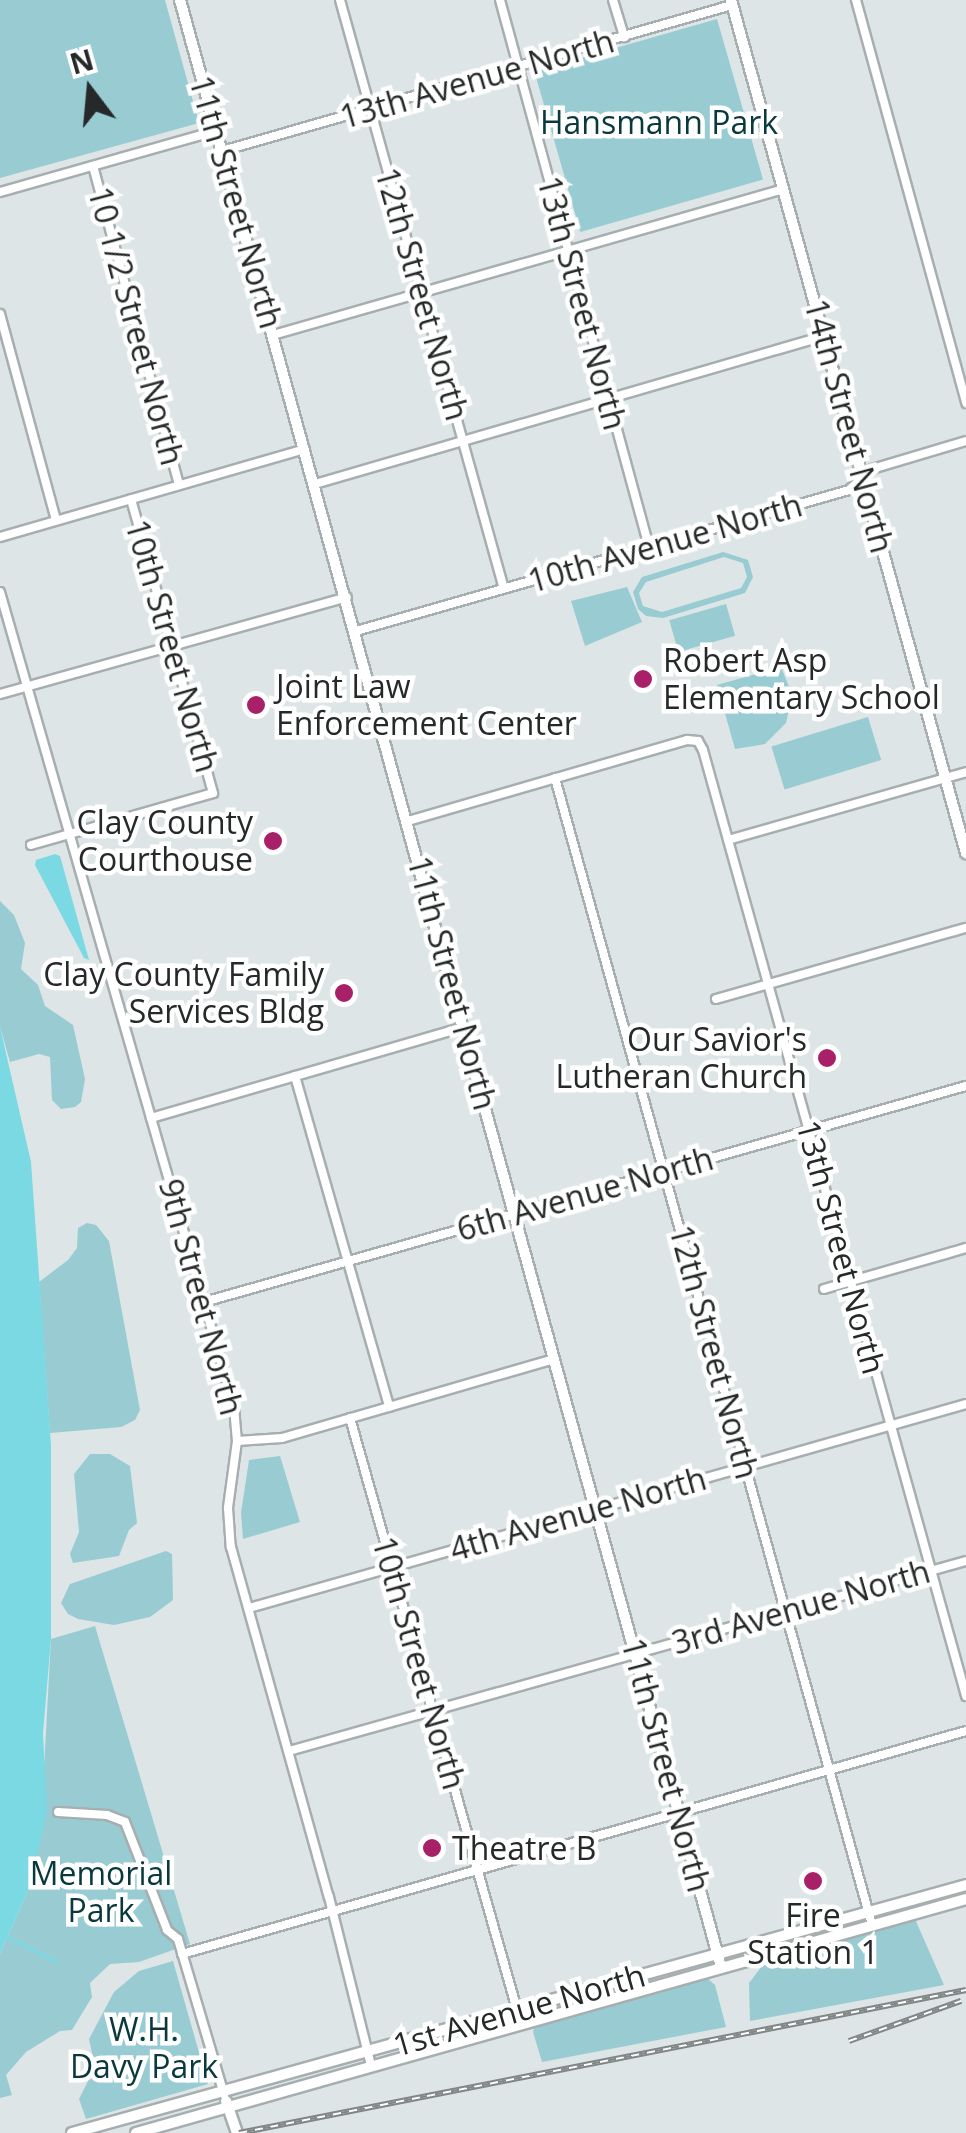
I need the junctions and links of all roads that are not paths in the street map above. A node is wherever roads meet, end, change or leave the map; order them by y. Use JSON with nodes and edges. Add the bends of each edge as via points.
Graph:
{"nodes":[{"id":1,"x":180,"y":0,"type":"edge"},
{"id":2,"x":340,"y":0,"type":"edge"},
{"id":3,"x":500,"y":0,"type":"edge"},
{"id":4,"x":613,"y":0,"type":"edge"},
{"id":5,"x":856,"y":0,"type":"edge"},
{"id":6,"x":732,"y":2,"type":"edge"},
{"id":7,"x":624,"y":37,"type":"junction"},
{"id":8,"x":518,"y":68,"type":"junction"},
{"id":9,"x":370,"y":109,"type":"junction"},
{"id":10,"x":216,"y":132,"type":"junction"},
{"id":11,"x":222,"y":151,"type":"junction"},
{"id":12,"x":93,"y":166,"type":"junction"},
{"id":13,"x":784,"y":188,"type":"junction"},
{"id":14,"x":0,"y":192,"type":"edge"},
{"id":15,"x":568,"y":252,"type":"junction"},
{"id":16,"x":421,"y":294,"type":"junction"},
{"id":17,"x":0,"y":314,"type":"edge"},
{"id":18,"x":274,"y":335,"type":"junction"},
{"id":19,"x":824,"y":336,"type":"junction"},
{"id":20,"x":608,"y":399,"type":"junction"},
{"id":21,"x":966,"y":403,"type":"edge"},
{"id":22,"x":464,"y":441,"type":"junction"},
{"id":23,"x":966,"y":441,"type":"edge"},
{"id":24,"x":305,"y":448,"type":"junction"},
{"id":25,"x":862,"y":478,"type":"junction"},
{"id":26,"x":315,"y":484,"type":"junction"},
{"id":27,"x":179,"y":485,"type":"junction"},
{"id":28,"x":131,"y":499,"type":"junction"},
{"id":29,"x":56,"y":520,"type":"junction"},
{"id":30,"x":0,"y":537,"type":"edge"},
{"id":31,"x":649,"y":547,"type":"junction"},
{"id":32,"x":504,"y":589,"type":"junction"},
{"id":33,"x":0,"y":592,"type":"edge"},
{"id":34,"x":346,"y":597,"type":"junction"},
{"id":35,"x":356,"y":632,"type":"junction"},
{"id":36,"x":170,"y":646,"type":"junction"},
{"id":37,"x":26,"y":686,"type":"junction"},
{"id":38,"x":0,"y":694,"type":"edge"},
{"id":39,"x":966,"y":772,"type":"edge"},
{"id":40,"x":555,"y":778,"type":"junction"},
{"id":41,"x":946,"y":778,"type":"junction"},
{"id":42,"x":408,"y":821,"type":"junction"},
{"id":43,"x":70,"y":834,"type":"junction"},
{"id":44,"x":728,"y":840,"type":"junction"},
{"id":45,"x":31,"y":844,"type":"dead end"},
{"id":46,"x":966,"y":852,"type":"edge"},
{"id":47,"x":966,"y":928,"type":"edge"},
{"id":48,"x":768,"y":984,"type":"junction"},
{"id":49,"x":716,"y":999,"type":"dead end"},
{"id":50,"x":464,"y":1027,"type":"junction"},
{"id":51,"x":295,"y":1076,"type":"junction"},
{"id":52,"x":966,"y":1086,"type":"edge"},
{"id":53,"x":151,"y":1118,"type":"junction"},
{"id":54,"x":809,"y":1130,"type":"junction"},
{"id":55,"x":664,"y":1172,"type":"junction"},
{"id":56,"x":515,"y":1214,"type":"junction"},
{"id":57,"x":966,"y":1248,"type":"edge"},
{"id":58,"x":347,"y":1261,"type":"junction"},
{"id":59,"x":851,"y":1281,"type":"junction"},
{"id":60,"x":824,"y":1289,"type":"dead end"},
{"id":61,"x":204,"y":1302,"type":"junction"},
{"id":62,"x":554,"y":1359,"type":"junction"},
{"id":63,"x":966,"y":1404,"type":"edge"},
{"id":64,"x":388,"y":1407,"type":"junction"},
{"id":65,"x":350,"y":1418,"type":"junction"},
{"id":66,"x":891,"y":1426,"type":"junction"},
{"id":67,"x":237,"y":1441,"type":"junction"},
{"id":68,"x":746,"y":1467,"type":"junction"},
{"id":69,"x":596,"y":1510,"type":"junction"},
{"id":70,"x":966,"y":1561,"type":"edge"},
{"id":71,"x":392,"y":1567,"type":"junction"},
{"id":72,"x":931,"y":1570,"type":"junction"},
{"id":73,"x":248,"y":1608,"type":"junction"},
{"id":74,"x":786,"y":1612,"type":"junction"},
{"id":75,"x":635,"y":1654,"type":"junction"},
{"id":76,"x":966,"y":1696,"type":"edge"},
{"id":77,"x":433,"y":1710,"type":"junction"},
{"id":78,"x":966,"y":1731,"type":"edge"},
{"id":79,"x":289,"y":1751,"type":"junction"},
{"id":80,"x":830,"y":1770,"type":"junction"},
{"id":81,"x":58,"y":1812,"type":"dead end"},
{"id":82,"x":680,"y":1812,"type":"junction"},
{"id":83,"x":478,"y":1870,"type":"junction"},
{"id":84,"x":966,"y":1885,"type":"edge"},
{"id":85,"x":966,"y":1899,"type":"edge"},
{"id":86,"x":868,"y":1911,"type":"junction"},
{"id":87,"x":331,"y":1912,"type":"junction"},
{"id":88,"x":872,"y":1925,"type":"junction"},
{"id":89,"x":718,"y":1953,"type":"junction"},
{"id":90,"x":182,"y":1954,"type":"junction"},
{"id":91,"x":721,"y":1967,"type":"junction"},
{"id":92,"x":519,"y":2018,"type":"junction"},
{"id":93,"x":370,"y":2060,"type":"junction"},
{"id":94,"x":224,"y":2094,"type":"junction"},
{"id":95,"x":228,"y":2107,"type":"junction"},
{"id":96,"x":72,"y":2133,"type":"edge"},
{"id":97,"x":139,"y":2133,"type":"edge"},
{"id":98,"x":236,"y":2133,"type":"edge"}],
"edges":[{"from":1,"to":10,"type":"street","name":"11th Street North"},
{"from":2,"to":9,"type":"street","name":"12th Street North"},
{"from":3,"to":8,"type":"street","name":"13th Street North"},
{"from":4,"to":7,"type":"street"},
{"from":5,"to":21,"type":"street"},
{"from":6,"to":7,"type":"street","name":"13th Avenue North"},
{"from":6,"to":13,"type":"street","name":"14th Street North"},
{"from":7,"to":8,"type":"street","name":"13th Avenue North"},
{"from":8,"to":9,"type":"street","name":"13th Avenue North"},
{"from":8,"to":15,"type":"street","name":"13th Street North"},
{"from":9,"to":11,"type":"street","name":"13th Avenue North"},
{"from":9,"to":16,"type":"street","name":"12th Street North"},
{"from":10,"to":11,"type":"street","name":"11th Street North"},
{"from":10,"to":12,"type":"street"},
{"from":11,"to":18,"type":"street","name":"11th Street North"},
{"from":12,"to":14,"type":"street"},
{"from":12,"to":27,"type":"street","name":"10 1/2 Street North"},
{"from":13,"to":15,"type":"street"},
{"from":13,"to":19,"type":"street","name":"14th Street North"},
{"from":15,"to":16,"type":"street"},
{"from":15,"to":20,"type":"street","name":"13th Street North"},
{"from":16,"to":18,"type":"street"},
{"from":16,"to":22,"type":"street","name":"12th Street North"},
{"from":17,"to":29,"type":"street"},
{"from":18,"to":24,"type":"street","name":"11th Street North"},
{"from":19,"to":20,"type":"street"},
{"from":19,"to":25,"type":"street","name":"14th Street North"},
{"from":20,"to":22,"type":"street"},
{"from":20,"to":31,"type":"street","name":"13th Street North"},
{"from":22,"to":26,"type":"street"},
{"from":22,"to":32,"type":"street","name":"12th Street North"},
{"from":23,"to":25,"type":"street","name":"10th Avenue North","via":[[872,469]]},
{"from":24,"to":26,"type":"street","name":"11th Street North"},
{"from":24,"to":27,"type":"street"},
{"from":25,"to":31,"type":"street","name":"10th Avenue North","via":[[849,490]]},
{"from":25,"to":41,"type":"street","name":"14th Street North"},
{"from":26,"to":34,"type":"street","name":"11th Street North"},
{"from":27,"to":28,"type":"street"},
{"from":28,"to":29,"type":"street"},
{"from":28,"to":36,"type":"street","name":"10th Street North"},
{"from":29,"to":30,"type":"street"},
{"from":31,"to":32,"type":"street","name":"10th Avenue North"},
{"from":32,"to":35,"type":"street","name":"10th Avenue North"},
{"from":33,"to":37,"type":"street","name":"9th Street North"},
{"from":34,"to":35,"type":"street","name":"11th Street North"},
{"from":34,"to":36,"type":"street"},
{"from":35,"to":42,"type":"street","name":"11th Street North"},
{"from":36,"to":37,"type":"street"},
{"from":36,"to":43,"type":"street","name":"10th Street North","via":[[213,793]]},
{"from":37,"to":38,"type":"street"},
{"from":37,"to":43,"type":"street","name":"9th Street North"},
{"from":39,"to":41,"type":"street"},
{"from":40,"to":42,"type":"street"},
{"from":40,"to":44,"type":"street","name":"13th Street North","via":[[698,742]]},
{"from":40,"to":55,"type":"street","name":"12th Street North"},
{"from":41,"to":44,"type":"street"},
{"from":41,"to":46,"type":"street","name":"14th Street North"},
{"from":42,"to":50,"type":"street","name":"11th Street North"},
{"from":43,"to":45,"type":"street"},
{"from":43,"to":53,"type":"street","name":"9th Street North"},
{"from":44,"to":48,"type":"street","name":"13th Street North"},
{"from":47,"to":48,"type":"street"},
{"from":48,"to":49,"type":"street"},
{"from":48,"to":54,"type":"street","name":"13th Street North"},
{"from":50,"to":51,"type":"street"},
{"from":50,"to":56,"type":"street","name":"11th Street North"},
{"from":51,"to":53,"type":"street"},
{"from":51,"to":58,"type":"street"},
{"from":52,"to":54,"type":"street","name":"6th Avenue North"},
{"from":53,"to":61,"type":"street","name":"9th Street North"},
{"from":54,"to":55,"type":"street","name":"6th Avenue North"},
{"from":54,"to":59,"type":"street","name":"13th Street North"},
{"from":55,"to":56,"type":"street","name":"6th Avenue North"},
{"from":55,"to":68,"type":"street","name":"12th Street North"},
{"from":56,"to":58,"type":"street","name":"6th Avenue North"},
{"from":56,"to":62,"type":"street","name":"11th Street North"},
{"from":57,"to":59,"type":"street"},
{"from":58,"to":61,"type":"street","name":"6th Avenue North"},
{"from":58,"to":64,"type":"street"},
{"from":59,"to":60,"type":"street"},
{"from":59,"to":66,"type":"street","name":"13th Street North"},
{"from":61,"to":67,"type":"street","name":"9th Street North"},
{"from":62,"to":64,"type":"street"},
{"from":62,"to":69,"type":"street","name":"11th Street North"},
{"from":63,"to":66,"type":"street","name":"4th Avenue North"},
{"from":64,"to":65,"type":"street"},
{"from":65,"to":67,"type":"street","via":[[267,1441]]},
{"from":65,"to":71,"type":"street","name":"10th Street North"},
{"from":66,"to":68,"type":"street","name":"4th Avenue North"},
{"from":66,"to":72,"type":"street","name":"13th Street North"},
{"from":67,"to":73,"type":"street","name":"9th Street North","via":[[228,1527]]},
{"from":68,"to":69,"type":"street","name":"4th Avenue North"},
{"from":68,"to":74,"type":"street","name":"12th Street North"},
{"from":69,"to":71,"type":"street","name":"4th Avenue North"},
{"from":69,"to":75,"type":"street","name":"11th Street North"},
{"from":70,"to":72,"type":"street","name":"3rd Avenue North"},
{"from":71,"to":73,"type":"street","name":"4th Avenue North"},
{"from":71,"to":77,"type":"street","name":"10th Street North"},
{"from":72,"to":74,"type":"street","name":"3rd Avenue North"},
{"from":72,"to":76,"type":"street","name":"13th Street North"},
{"from":73,"to":79,"type":"street","name":"9th Street North"},
{"from":74,"to":75,"type":"street","name":"3rd Avenue North"},
{"from":74,"to":80,"type":"street","name":"12th Street North"},
{"from":75,"to":77,"type":"street","name":"3rd Avenue North"},
{"from":75,"to":82,"type":"street","name":"11th Street North"},
{"from":77,"to":79,"type":"street","name":"3rd Avenue North"},
{"from":77,"to":83,"type":"street","name":"10th Street North"},
{"from":78,"to":80,"type":"street"},
{"from":79,"to":87,"type":"street","name":"9th Street North"},
{"from":80,"to":82,"type":"street"},
{"from":80,"to":86,"type":"street","name":"12th Street North"},
{"from":81,"to":90,"type":"street","via":[[125,1822],[166,1930]]},
{"from":82,"to":83,"type":"street"},
{"from":82,"to":89,"type":"street","name":"11th Street North"},
{"from":83,"to":87,"type":"street"},
{"from":83,"to":92,"type":"street","name":"10th Street North"},
{"from":84,"to":86,"type":"street","name":"1st Avenue North"},
{"from":85,"to":88,"type":"street","name":"1st Avenue North"},
{"from":86,"to":88,"type":"street","name":"12th Street North"},
{"from":86,"to":89,"type":"street","name":"1st Avenue North"},
{"from":87,"to":90,"type":"street"},
{"from":87,"to":93,"type":"street","name":"9th Street North"},
{"from":88,"to":91,"type":"street","name":"1st Avenue North"},
{"from":89,"to":91,"type":"street","name":"11th Street North"},
{"from":89,"to":92,"type":"street","name":"1st Avenue North"},
{"from":90,"to":94,"type":"street"},
{"from":91,"to":92,"type":"street","name":"1st Avenue North"},
{"from":92,"to":93,"type":"street","name":"1st Avenue North"},
{"from":93,"to":94,"type":"street","name":"1st Avenue North"},
{"from":93,"to":95,"type":"street","name":"1st Avenue North"},
{"from":94,"to":95,"type":"street"},
{"from":94,"to":96,"type":"street","name":"1st Avenue North"},
{"from":95,"to":97,"type":"street","name":"1st Avenue North"},
{"from":95,"to":98,"type":"street"}]}
